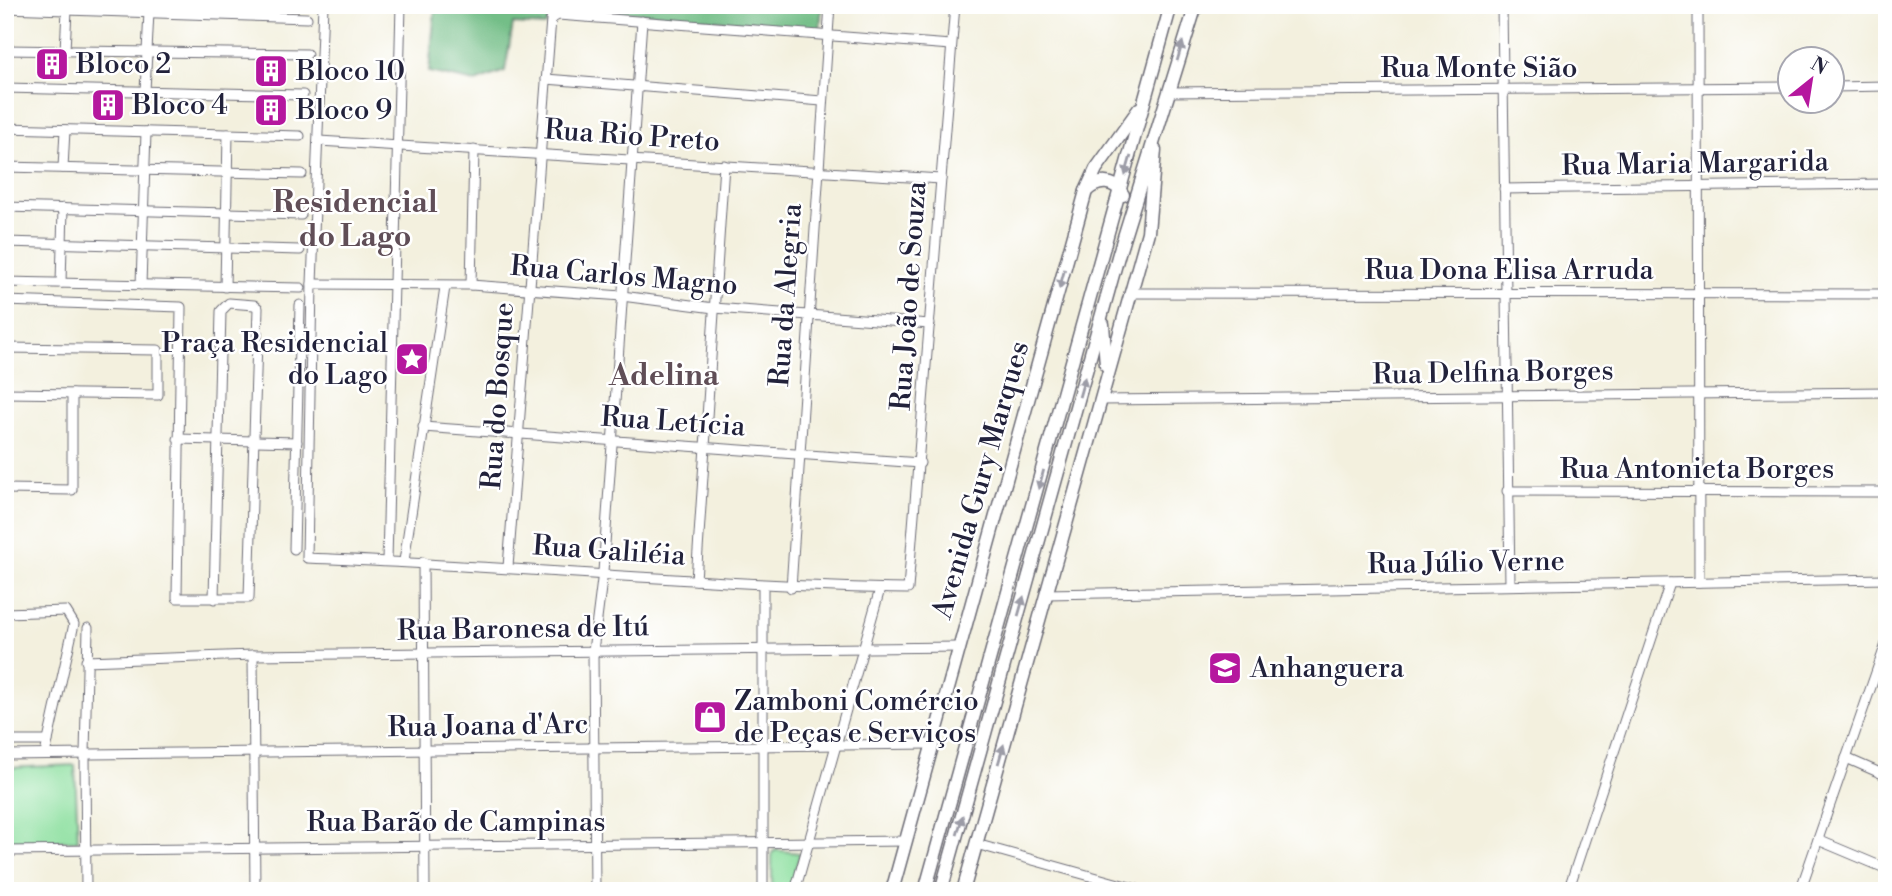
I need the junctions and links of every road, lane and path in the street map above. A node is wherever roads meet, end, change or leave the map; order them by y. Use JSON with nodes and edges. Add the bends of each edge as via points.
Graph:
{"nodes":[{"id":1,"x":323,"y":5,"type":"edge"},
{"id":2,"x":401,"y":5,"type":"edge"},
{"id":3,"x":830,"y":5,"type":"edge"},
{"id":4,"x":955,"y":5,"type":"edge"},
{"id":5,"x":1171,"y":5,"type":"edge"},
{"id":6,"x":1196,"y":5,"type":"edge"},
{"id":7,"x":1502,"y":5,"type":"edge"},
{"id":8,"x":1698,"y":5,"type":"edge"},
{"id":9,"x":5,"y":8,"type":"edge"},
{"id":10,"x":67,"y":10,"type":"junction"},
{"id":11,"x":149,"y":12,"type":"junction"},
{"id":12,"x":307,"y":18,"type":"dead end"},
{"id":13,"x":642,"y":21,"type":"junction"},
{"id":14,"x":827,"y":36,"type":"junction"},
{"id":15,"x":951,"y":45,"type":"junction"},
{"id":16,"x":5,"y":50,"type":"edge"},
{"id":17,"x":65,"y":50,"type":"junction"},
{"id":18,"x":147,"y":52,"type":"junction"},
{"id":19,"x":307,"y":54,"type":"dead end"},
{"id":20,"x":546,"y":79,"type":"junction"},
{"id":21,"x":637,"y":86,"type":"junction"},
{"id":22,"x":1887,"y":86,"type":"edge"},
{"id":23,"x":1776,"y":87,"type":"edge"},
{"id":24,"x":1846,"y":87,"type":"edge"},
{"id":25,"x":5,"y":88,"type":"edge"},
{"id":26,"x":1698,"y":88,"type":"junction"},
{"id":27,"x":145,"y":91,"type":"junction"},
{"id":28,"x":1503,"y":91,"type":"junction"},
{"id":29,"x":1168,"y":92,"type":"junction"},
{"id":30,"x":303,"y":95,"type":"dead end"},
{"id":31,"x":1147,"y":97,"type":"junction"},
{"id":32,"x":822,"y":101,"type":"junction"},
{"id":33,"x":1157,"y":125,"type":"junction"},
{"id":34,"x":5,"y":128,"type":"edge"},
{"id":35,"x":65,"y":130,"type":"junction"},
{"id":36,"x":146,"y":132,"type":"junction"},
{"id":37,"x":228,"y":134,"type":"junction"},
{"id":38,"x":300,"y":136,"type":"dead end"},
{"id":39,"x":319,"y":141,"type":"junction"},
{"id":40,"x":396,"y":146,"type":"junction"},
{"id":41,"x":474,"y":149,"type":"junction"},
{"id":42,"x":541,"y":153,"type":"junction"},
{"id":43,"x":632,"y":159,"type":"junction"},
{"id":44,"x":724,"y":165,"type":"junction"},
{"id":45,"x":5,"y":167,"type":"edge"},
{"id":46,"x":64,"y":168,"type":"junction"},
{"id":47,"x":146,"y":169,"type":"junction"},
{"id":48,"x":818,"y":171,"type":"junction"},
{"id":49,"x":227,"y":172,"type":"junction"},
{"id":50,"x":302,"y":174,"type":"dead end"},
{"id":51,"x":941,"y":179,"type":"junction"},
{"id":52,"x":1887,"y":184,"type":"edge"},
{"id":53,"x":1698,"y":187,"type":"junction"},
{"id":54,"x":1504,"y":189,"type":"junction"},
{"id":55,"x":1121,"y":190,"type":"junction"},
{"id":56,"x":1086,"y":191,"type":"junction"},
{"id":57,"x":5,"y":207,"type":"edge"},
{"id":58,"x":63,"y":208,"type":"junction"},
{"id":59,"x":145,"y":209,"type":"junction"},
{"id":60,"x":226,"y":212,"type":"junction"},
{"id":61,"x":301,"y":215,"type":"dead end"},
{"id":62,"x":5,"y":242,"type":"edge"},
{"id":63,"x":62,"y":244,"type":"junction"},
{"id":64,"x":143,"y":246,"type":"junction"},
{"id":65,"x":226,"y":248,"type":"junction"},
{"id":66,"x":300,"y":250,"type":"dead end"},
{"id":67,"x":1119,"y":253,"type":"junction"},
{"id":68,"x":5,"y":282,"type":"edge"},
{"id":69,"x":61,"y":283,"type":"junction"},
{"id":70,"x":312,"y":284,"type":"junction"},
{"id":71,"x":141,"y":285,"type":"junction"},
{"id":72,"x":471,"y":285,"type":"junction"},
{"id":73,"x":392,"y":286,"type":"junction"},
{"id":74,"x":225,"y":287,"type":"junction"},
{"id":75,"x":445,"y":287,"type":"junction"},
{"id":76,"x":301,"y":288,"type":"dead end"},
{"id":77,"x":528,"y":289,"type":"junction"},
{"id":78,"x":1130,"y":293,"type":"junction"},
{"id":79,"x":1505,"y":293,"type":"junction"},
{"id":80,"x":1699,"y":293,"type":"junction"},
{"id":81,"x":1887,"y":293,"type":"edge"},
{"id":82,"x":622,"y":296,"type":"junction"},
{"id":83,"x":5,"y":301,"type":"edge"},
{"id":84,"x":300,"y":305,"type":"dead end"},
{"id":85,"x":714,"y":309,"type":"junction"},
{"id":86,"x":1102,"y":313,"type":"junction"},
{"id":87,"x":808,"y":315,"type":"junction"},
{"id":88,"x":930,"y":324,"type":"junction"},
{"id":89,"x":5,"y":348,"type":"edge"},
{"id":90,"x":1107,"y":376,"type":"junction"},
{"id":91,"x":1887,"y":392,"type":"edge"},
{"id":92,"x":5,"y":393,"type":"edge"},
{"id":93,"x":72,"y":394,"type":"junction"},
{"id":94,"x":1699,"y":394,"type":"junction"},
{"id":95,"x":1506,"y":396,"type":"junction"},
{"id":96,"x":1100,"y":400,"type":"junction"},
{"id":97,"x":423,"y":427,"type":"junction"},
{"id":98,"x":518,"y":434,"type":"junction"},
{"id":99,"x":178,"y":439,"type":"junction"},
{"id":100,"x":218,"y":439,"type":"junction"},
{"id":101,"x":611,"y":440,"type":"junction"},
{"id":102,"x":256,"y":441,"type":"junction"},
{"id":103,"x":297,"y":442,"type":"junction"},
{"id":104,"x":705,"y":447,"type":"junction"},
{"id":105,"x":799,"y":454,"type":"junction"},
{"id":106,"x":920,"y":463,"type":"junction"},
{"id":107,"x":5,"y":489,"type":"edge"},
{"id":108,"x":1507,"y":491,"type":"junction"},
{"id":109,"x":1699,"y":491,"type":"junction"},
{"id":110,"x":1887,"y":492,"type":"edge"},
{"id":111,"x":294,"y":550,"type":"dead end"},
{"id":112,"x":387,"y":561,"type":"junction"},
{"id":113,"x":404,"y":561,"type":"junction"},
{"id":114,"x":423,"y":562,"type":"junction"},
{"id":115,"x":508,"y":567,"type":"junction"},
{"id":116,"x":603,"y":572,"type":"junction"},
{"id":117,"x":1887,"y":579,"type":"edge"},
{"id":118,"x":696,"y":580,"type":"junction"},
{"id":119,"x":1699,"y":582,"type":"junction"},
{"id":120,"x":1670,"y":583,"type":"junction"},
{"id":121,"x":763,"y":585,"type":"junction"},
{"id":122,"x":1510,"y":585,"type":"junction"},
{"id":123,"x":791,"y":588,"type":"junction"},
{"id":124,"x":880,"y":589,"type":"junction"},
{"id":125,"x":908,"y":589,"type":"joint"},
{"id":126,"x":1046,"y":594,"type":"junction"},
{"id":127,"x":214,"y":599,"type":"junction"},
{"id":128,"x":5,"y":613,"type":"edge"},
{"id":129,"x":88,"y":628,"type":"dead end"},
{"id":130,"x":1887,"y":641,"type":"edge"},
{"id":131,"x":960,"y":647,"type":"junction"},
{"id":132,"x":863,"y":648,"type":"junction"},
{"id":133,"x":763,"y":650,"type":"junction"},
{"id":134,"x":593,"y":651,"type":"junction"},
{"id":135,"x":424,"y":653,"type":"junction"},
{"id":136,"x":253,"y":655,"type":"junction"},
{"id":137,"x":86,"y":661,"type":"junction"},
{"id":138,"x":5,"y":741,"type":"edge"},
{"id":139,"x":48,"y":741,"type":"junction"},
{"id":140,"x":931,"y":744,"type":"junction"},
{"id":141,"x":836,"y":745,"type":"junction"},
{"id":142,"x":763,"y":746,"type":"junction"},
{"id":143,"x":593,"y":748,"type":"junction"},
{"id":144,"x":424,"y":750,"type":"junction"},
{"id":145,"x":253,"y":752,"type":"junction"},
{"id":146,"x":45,"y":754,"type":"junction"},
{"id":147,"x":85,"y":754,"type":"junction"},
{"id":148,"x":5,"y":755,"type":"edge"},
{"id":149,"x":1846,"y":758,"type":"junction"},
{"id":150,"x":1887,"y":776,"type":"edge"},
{"id":151,"x":1818,"y":840,"type":"junction"},
{"id":152,"x":906,"y":841,"type":"junction"},
{"id":153,"x":763,"y":842,"type":"junction"},
{"id":154,"x":809,"y":842,"type":"junction"},
{"id":155,"x":595,"y":844,"type":"junction"},
{"id":156,"x":976,"y":844,"type":"junction"},
{"id":157,"x":425,"y":845,"type":"junction"},
{"id":158,"x":255,"y":847,"type":"junction"},
{"id":159,"x":84,"y":849,"type":"junction"},
{"id":160,"x":5,"y":850,"type":"edge"},
{"id":161,"x":1887,"y":869,"type":"edge"},
{"id":162,"x":86,"y":891,"type":"edge"},
{"id":163,"x":256,"y":891,"type":"edge"},
{"id":164,"x":425,"y":891,"type":"edge"},
{"id":165,"x":595,"y":891,"type":"edge"},
{"id":166,"x":763,"y":891,"type":"edge"},
{"id":167,"x":795,"y":891,"type":"edge"},
{"id":168,"x":892,"y":891,"type":"edge"},
{"id":169,"x":925,"y":891,"type":"edge"},
{"id":170,"x":942,"y":891,"type":"edge"},
{"id":171,"x":963,"y":891,"type":"edge"},
{"id":172,"x":1144,"y":891,"type":"edge"},
{"id":173,"x":1568,"y":891,"type":"edge"},
{"id":174,"x":1800,"y":891,"type":"edge"}],
"edges":[{"from":1,"to":39,"type":"street"},
{"from":2,"to":40,"type":"street"},
{"from":3,"to":14,"type":"street","name":"Rua da Alegria"},
{"from":4,"to":15,"type":"street","name":"Rua João de Souza"},
{"from":5,"to":31,"type":"main road","name":"Avenida Gury Marques"},
{"from":29,"to":6,"type":"main road","one_way":true},
{"from":7,"to":28,"type":"street"},
{"from":8,"to":26,"type":"street"},
{"from":9,"to":10,"type":"street"},
{"from":10,"to":11,"type":"street"},
{"from":10,"to":17,"type":"street"},
{"from":11,"to":12,"type":"street"},
{"from":11,"to":18,"type":"street"},
{"from":13,"to":14,"type":"street"},
{"from":13,"to":20,"type":"street","name":"Rua do Bosque","via":[[558,15],[551,19]]},
{"from":13,"to":21,"type":"street"},
{"from":14,"to":15,"type":"street"},
{"from":14,"to":32,"type":"street","name":"Rua da Alegria"},
{"from":15,"to":51,"type":"street","name":"Rua João de Souza"},
{"from":16,"to":17,"type":"street"},
{"from":17,"to":18,"type":"street"},
{"from":18,"to":19,"type":"street"},
{"from":18,"to":27,"type":"street"},
{"from":20,"to":21,"type":"street"},
{"from":20,"to":42,"type":"street","name":"Rua do Bosque"},
{"from":21,"to":32,"type":"street"},
{"from":21,"to":43,"type":"street"},
{"from":22,"to":24,"type":"street"},
{"from":23,"to":26,"type":"street","name":"Rua Monte Sião"},
{"from":25,"to":27,"type":"street"},
{"from":26,"to":28,"type":"street","name":"Rua Monte Sião"},
{"from":26,"to":53,"type":"street"},
{"from":27,"to":30,"type":"street"},
{"from":28,"to":29,"type":"street","name":"Rua Monte Sião"},
{"from":28,"to":54,"type":"street"},
{"from":29,"to":33,"type":"main road"},
{"from":31,"to":55,"type":"main road","name":"Avenida Gury Marques","one_way":true},
{"from":31,"to":56,"type":"main road","name":"Avenida Gury Marques"},
{"from":32,"to":48,"type":"street","name":"Rua da Alegria"},
{"from":33,"to":67,"type":"main road"},
{"from":33,"to":78,"type":"main road","via":[[1151,216]]},
{"from":34,"to":35,"type":"street"},
{"from":35,"to":36,"type":"street"},
{"from":35,"to":46,"type":"street"},
{"from":36,"to":37,"type":"street"},
{"from":36,"to":47,"type":"street"},
{"from":37,"to":38,"type":"street"},
{"from":37,"to":49,"type":"street"},
{"from":39,"to":40,"type":"street","name":"Rua Rio Preto"},
{"from":39,"to":70,"type":"street"},
{"from":40,"to":41,"type":"street","name":"Rua Rio Preto"},
{"from":40,"to":73,"type":"street"},
{"from":41,"to":42,"type":"street","name":"Rua Rio Preto"},
{"from":41,"to":72,"type":"street"},
{"from":42,"to":43,"type":"street","name":"Rua Rio Preto"},
{"from":42,"to":77,"type":"street","name":"Rua do Bosque"},
{"from":43,"to":44,"type":"street","name":"Rua Rio Preto"},
{"from":43,"to":82,"type":"street"},
{"from":44,"to":48,"type":"street","name":"Rua Rio Preto"},
{"from":44,"to":85,"type":"street"},
{"from":45,"to":46,"type":"street"},
{"from":46,"to":47,"type":"street"},
{"from":47,"to":49,"type":"street"},
{"from":47,"to":59,"type":"street"},
{"from":48,"to":51,"type":"street","name":"Rua Rio Preto"},
{"from":48,"to":87,"type":"street","name":"Rua da Alegria"},
{"from":49,"to":50,"type":"street"},
{"from":49,"to":60,"type":"street"},
{"from":51,"to":88,"type":"street","name":"Rua João de Souza"},
{"from":52,"to":53,"type":"street","name":"Rua Maria Margarida"},
{"from":53,"to":54,"type":"street","name":"Rua Maria Margarida"},
{"from":53,"to":80,"type":"street"},
{"from":54,"to":79,"type":"street"},
{"from":55,"to":56,"type":"main road","via":[[1101,182]]},
{"from":55,"to":67,"type":"main road","via":[[1126,206]]},
{"from":55,"to":169,"type":"main road","name":"Avenida Gury Marques","one_way":true},
{"from":56,"to":131,"type":"main road","name":"Avenida Gury Marques","one_way":true},
{"from":57,"to":58,"type":"street"},
{"from":58,"to":59,"type":"street"},
{"from":58,"to":63,"type":"street"},
{"from":59,"to":60,"type":"street"},
{"from":59,"to":64,"type":"street"},
{"from":60,"to":61,"type":"street"},
{"from":60,"to":65,"type":"street"},
{"from":62,"to":63,"type":"street"},
{"from":63,"to":64,"type":"street"},
{"from":63,"to":69,"type":"street"},
{"from":64,"to":65,"type":"street"},
{"from":64,"to":71,"type":"street"},
{"from":65,"to":66,"type":"street"},
{"from":65,"to":74,"type":"street"},
{"from":67,"to":86,"type":"main road"},
{"from":68,"to":69,"type":"street"},
{"from":69,"to":71,"type":"street"},
{"from":70,"to":73,"type":"street","name":"Rua Carlos Magno"},
{"from":70,"to":112,"type":"street","name":"Rua Galiléia","via":[[307,558]]},
{"from":71,"to":74,"type":"street"},
{"from":72,"to":75,"type":"street","name":"Rua Carlos Magno"},
{"from":72,"to":77,"type":"street","name":"Rua Carlos Magno"},
{"from":73,"to":75,"type":"street","name":"Rua Carlos Magno"},
{"from":73,"to":112,"type":"street"},
{"from":74,"to":76,"type":"street"},
{"from":75,"to":97,"type":"street"},
{"from":77,"to":82,"type":"street","name":"Rua Carlos Magno"},
{"from":77,"to":98,"type":"street","name":"Rua do Bosque"},
{"from":78,"to":79,"type":"street","name":"Rua Dona Elisa Arruda"},
{"from":78,"to":90,"type":"main road"},
{"from":79,"to":80,"type":"street","name":"Rua Dona Elisa Arruda"},
{"from":79,"to":95,"type":"street"},
{"from":80,"to":81,"type":"street","name":"Rua Dona Elisa Arruda"},
{"from":80,"to":94,"type":"street"},
{"from":82,"to":85,"type":"street","name":"Rua Carlos Magno"},
{"from":82,"to":101,"type":"street"},
{"from":83,"to":99,"type":"street","via":[[181,307]]},
{"from":84,"to":103,"type":"street"},
{"from":85,"to":87,"type":"street","name":"Rua Carlos Magno"},
{"from":85,"to":104,"type":"street"},
{"from":86,"to":90,"type":"main road"},
{"from":170,"to":86,"type":"main road","one_way":true},
{"from":87,"to":88,"type":"street","name":"Rua Carlos Magno"},
{"from":87,"to":105,"type":"street","name":"Rua da Alegria"},
{"from":88,"to":106,"type":"street","name":"Rua João de Souza"},
{"from":89,"to":93,"type":"street","via":[[158,350],[158,395]]},
{"from":90,"to":96,"type":"main road"},
{"from":91,"to":94,"type":"street","name":"Rua Delfina Borges"},
{"from":92,"to":93,"type":"street"},
{"from":93,"to":107,"type":"street","via":[[72,490]]},
{"from":94,"to":95,"type":"street","name":"Rua Delfina Borges"},
{"from":94,"to":109,"type":"street"},
{"from":95,"to":96,"type":"street","name":"Rua Delfina Borges"},
{"from":95,"to":108,"type":"street"},
{"from":96,"to":126,"type":"main road"},
{"from":97,"to":98,"type":"street","name":"Rua Letícia"},
{"from":97,"to":113,"type":"street"},
{"from":98,"to":101,"type":"street","name":"Rua Letícia"},
{"from":98,"to":115,"type":"street","name":"Rua do Bosque"},
{"from":99,"to":100,"type":"street"},
{"from":99,"to":127,"type":"street","via":[[177,598]]},
{"from":100,"to":102,"type":"street"},
{"from":100,"to":102,"type":"street","via":[[221,311],[229,303],[254,305],[260,314]]},
{"from":100,"to":127,"type":"street"},
{"from":101,"to":104,"type":"street","name":"Rua Letícia"},
{"from":101,"to":116,"type":"street"},
{"from":102,"to":103,"type":"street"},
{"from":102,"to":127,"type":"street","via":[[249,598]]},
{"from":103,"to":111,"type":"street"},
{"from":104,"to":105,"type":"street","name":"Rua Letícia"},
{"from":104,"to":118,"type":"street"},
{"from":105,"to":106,"type":"street","name":"Rua Letícia"},
{"from":105,"to":123,"type":"street","name":"Rua da Alegria"},
{"from":106,"to":125,"type":"street","name":"Rua João de Souza"},
{"from":108,"to":109,"type":"street","name":"Rua Antonieta Borges"},
{"from":108,"to":122,"type":"street"},
{"from":109,"to":110,"type":"street","name":"Rua Antonieta Borges"},
{"from":109,"to":119,"type":"street"},
{"from":112,"to":113,"type":"street","name":"Rua Galiléia"},
{"from":113,"to":114,"type":"street","name":"Rua Galiléia"},
{"from":114,"to":115,"type":"street","name":"Rua Galiléia"},
{"from":114,"to":135,"type":"street"},
{"from":115,"to":116,"type":"street","name":"Rua Galiléia"},
{"from":116,"to":118,"type":"street","name":"Rua Galiléia"},
{"from":116,"to":134,"type":"street"},
{"from":117,"to":119,"type":"street","name":"Rua Júlio Verne"},
{"from":118,"to":121,"type":"street","name":"Rua Galiléia"},
{"from":119,"to":120,"type":"street","name":"Rua Júlio Verne"},
{"from":120,"to":122,"type":"street","name":"Rua Júlio Verne"},
{"from":120,"to":173,"type":"street"},
{"from":121,"to":123,"type":"street","name":"Rua Galiléia"},
{"from":121,"to":133,"type":"street"},
{"from":122,"to":126,"type":"street","name":"Rua Júlio Verne"},
{"from":123,"to":124,"type":"street","name":"Rua Galiléia"},
{"from":124,"to":125,"type":"street","name":"Rua Galiléia"},
{"from":124,"to":132,"type":"street"},
{"from":156,"to":126,"type":"main road","one_way":true},
{"from":128,"to":139,"type":"street","via":[[66,611],[74,624]]},
{"from":129,"to":137,"type":"street"},
{"from":130,"to":149,"type":"street"},
{"from":131,"to":132,"type":"street","name":"Rua Baronesa de Itú"},
{"from":131,"to":140,"type":"main road","name":"Avenida Gury Marques"},
{"from":132,"to":133,"type":"street","name":"Rua Baronesa de Itú"},
{"from":132,"to":141,"type":"street"},
{"from":133,"to":134,"type":"street","name":"Rua Baronesa de Itú"},
{"from":133,"to":142,"type":"street"},
{"from":134,"to":135,"type":"street","name":"Rua Baronesa de Itú"},
{"from":134,"to":143,"type":"street"},
{"from":135,"to":136,"type":"street","name":"Rua Baronesa de Itú"},
{"from":135,"to":144,"type":"street"},
{"from":136,"to":137,"type":"street","name":"Rua Baronesa de Itú"},
{"from":136,"to":145,"type":"street"},
{"from":137,"to":147,"type":"street"},
{"from":138,"to":139,"type":"street"},
{"from":139,"to":146,"type":"street"},
{"from":140,"to":141,"type":"street","name":"Rua Joana d'Arc"},
{"from":140,"to":152,"type":"main road","name":"Avenida Gury Marques"},
{"from":141,"to":142,"type":"street","name":"Rua Joana d'Arc"},
{"from":141,"to":154,"type":"street"},
{"from":142,"to":143,"type":"street","name":"Rua Joana d'Arc"},
{"from":142,"to":153,"type":"street"},
{"from":143,"to":144,"type":"street","name":"Rua Joana d'Arc"},
{"from":143,"to":155,"type":"street"},
{"from":144,"to":145,"type":"street","name":"Rua Joana d'Arc"},
{"from":144,"to":157,"type":"street"},
{"from":145,"to":147,"type":"street","name":"Rua Joana d'Arc"},
{"from":145,"to":158,"type":"street"},
{"from":146,"to":147,"type":"street","name":"Rua Joana d'Arc"},
{"from":146,"to":148,"type":"street","name":"Rua Joana d'Arc"},
{"from":147,"to":159,"type":"street"},
{"from":149,"to":150,"type":"street"},
{"from":149,"to":151,"type":"street"},
{"from":151,"to":161,"type":"street"},
{"from":151,"to":174,"type":"street"},
{"from":152,"to":154,"type":"street","name":"Rua Barão de Campinas"},
{"from":152,"to":168,"type":"main road","name":"Avenida Gury Marques"},
{"from":153,"to":154,"type":"street","name":"Rua Barão de Campinas"},
{"from":153,"to":155,"type":"street","name":"Rua Barão de Campinas"},
{"from":153,"to":166,"type":"street"},
{"from":154,"to":167,"type":"street"},
{"from":155,"to":157,"type":"street","name":"Rua Barão de Campinas"},
{"from":155,"to":165,"type":"street"},
{"from":156,"to":171,"type":"main road"},
{"from":156,"to":172,"type":"street"},
{"from":157,"to":158,"type":"street","name":"Rua Barão de Campinas"},
{"from":157,"to":164,"type":"street"},
{"from":158,"to":159,"type":"street","name":"Rua Barão de Campinas"},
{"from":158,"to":163,"type":"street"},
{"from":159,"to":160,"type":"street","name":"Rua Barão de Campinas"},
{"from":159,"to":162,"type":"street"}]}
